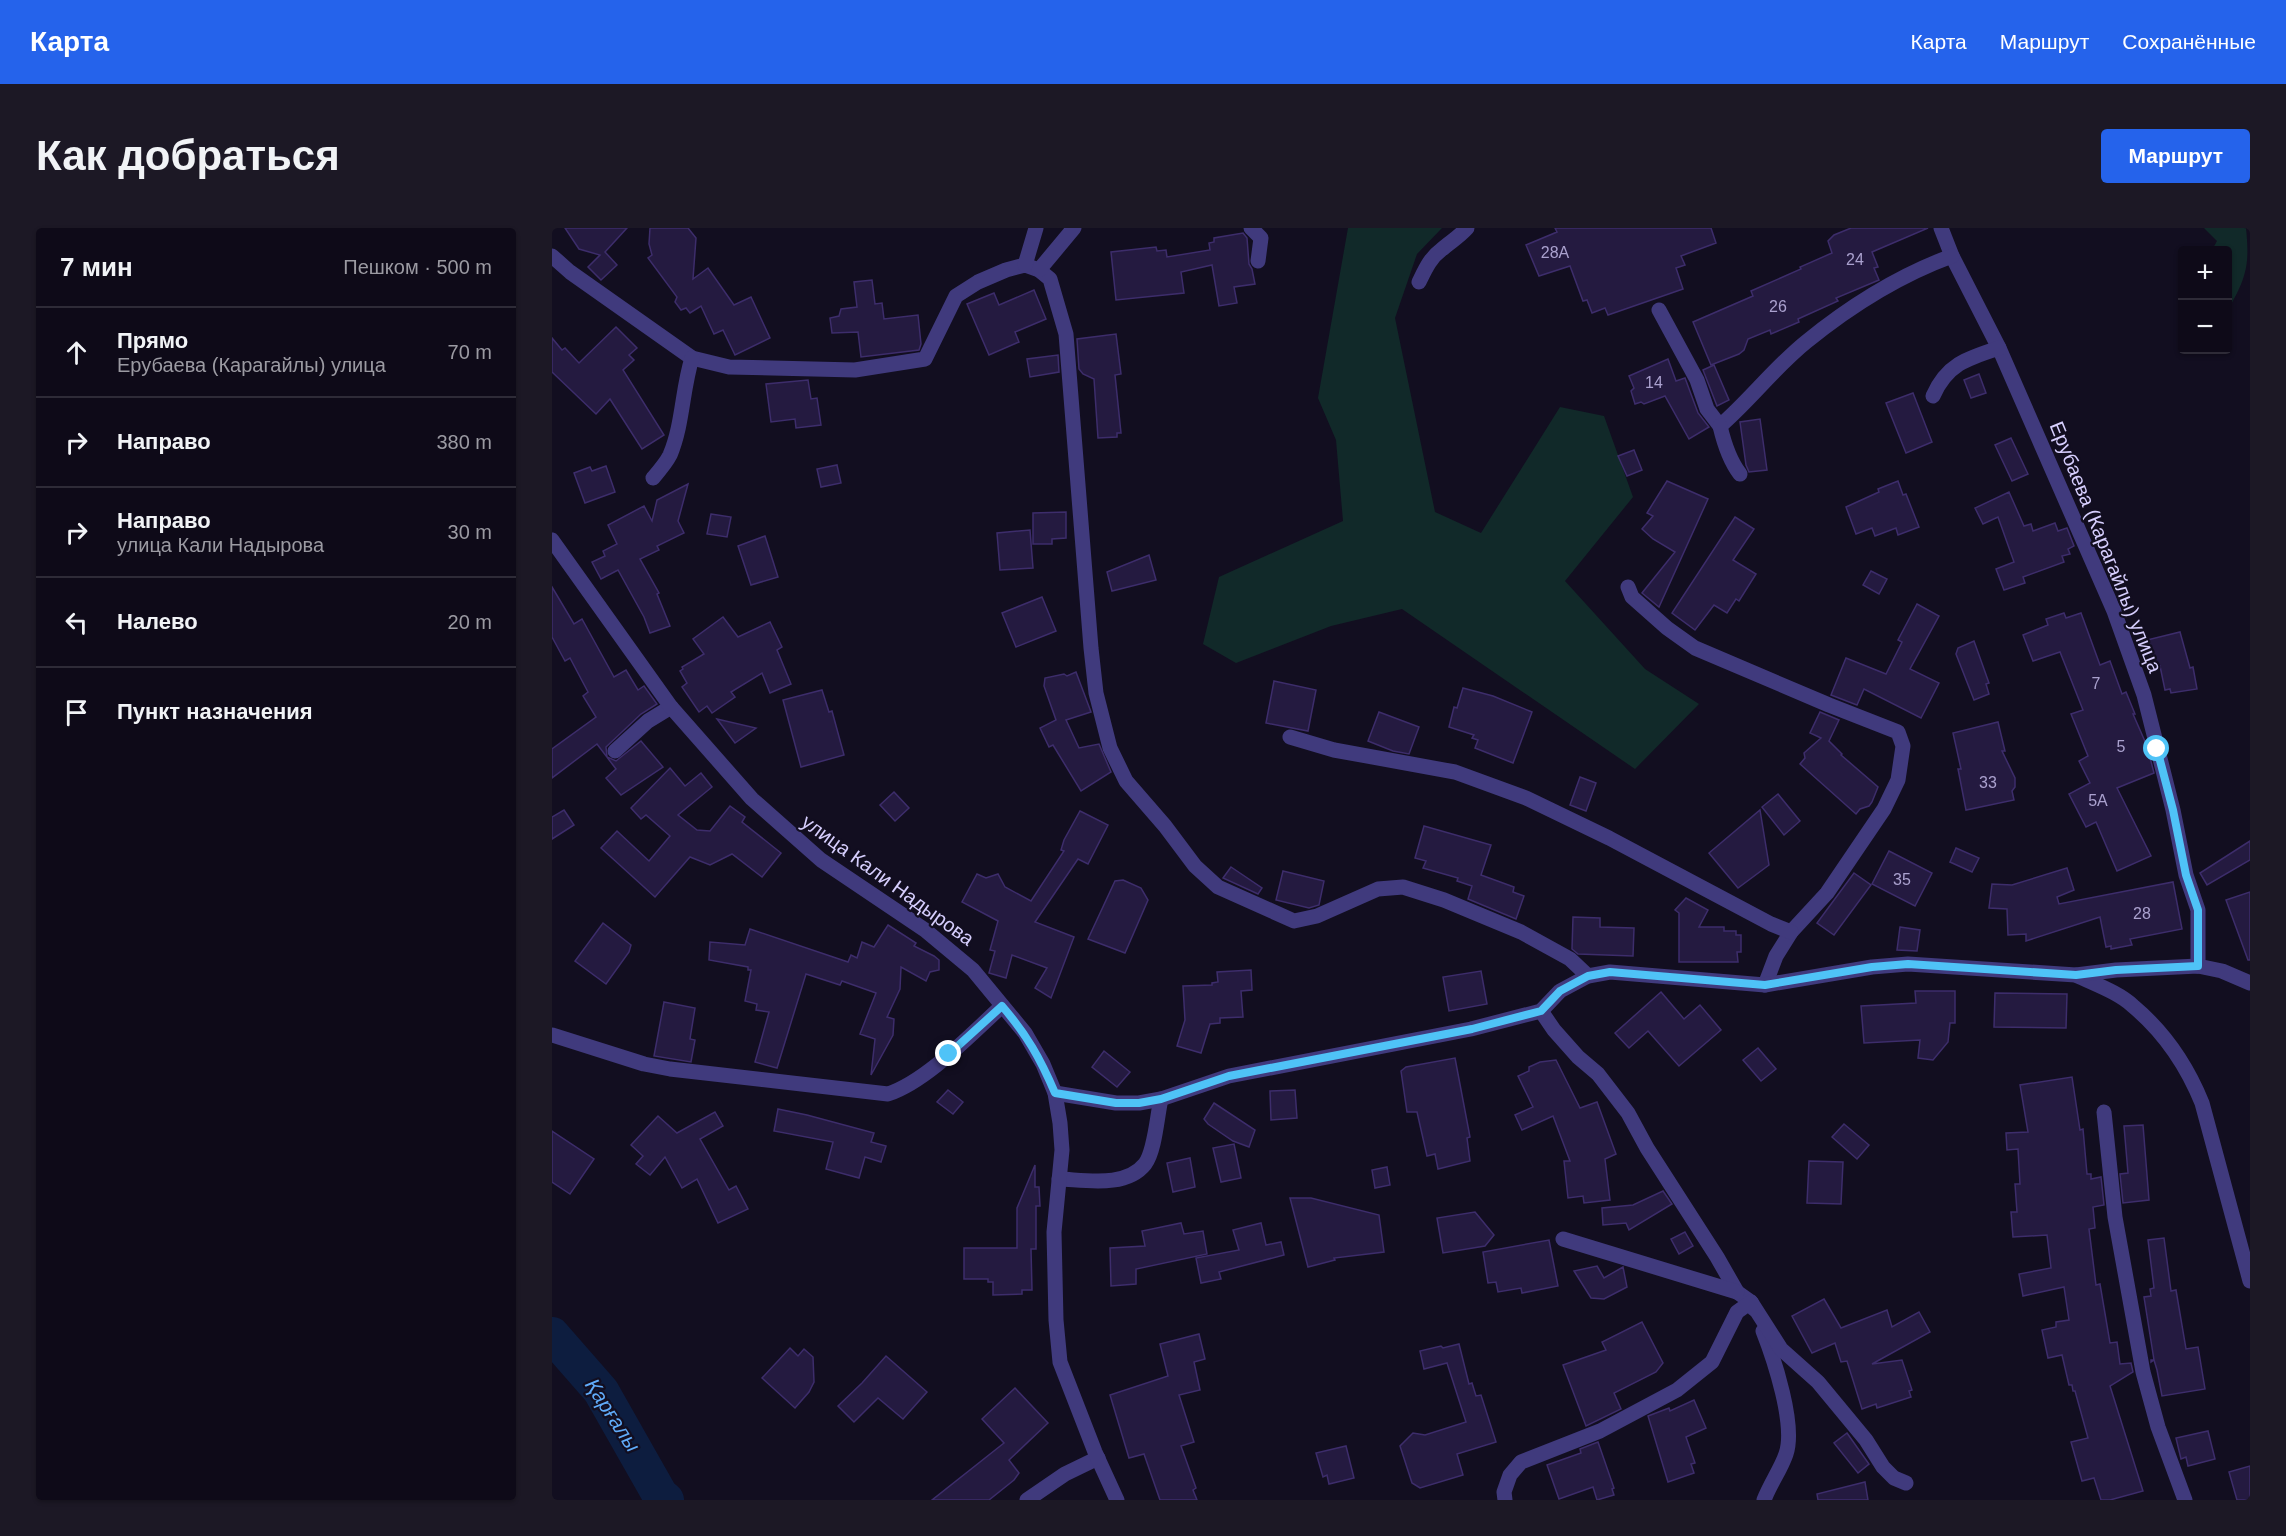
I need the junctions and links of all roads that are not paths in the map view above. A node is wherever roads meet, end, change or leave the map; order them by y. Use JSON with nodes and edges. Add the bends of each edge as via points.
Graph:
{"nodes":[{"id":1,"x":1036,"y":228,"type":"edge"},
{"id":2,"x":1074,"y":228,"type":"edge"},
{"id":3,"x":1251,"y":228,"type":"edge"},
{"id":4,"x":1467,"y":228,"type":"edge"},
{"id":5,"x":1941,"y":228,"type":"edge"},
{"id":6,"x":552,"y":256,"type":"edge"},
{"id":7,"x":1952,"y":256,"type":"junction"},
{"id":8,"x":1258,"y":261,"type":"dead end"},
{"id":9,"x":1032,"y":268,"type":"junction"},
{"id":10,"x":1419,"y":282,"type":"dead end"},
{"id":11,"x":1659,"y":310,"type":"dead end"},
{"id":12,"x":1999,"y":348,"type":"junction"},
{"id":13,"x":692,"y":358,"type":"junction"},
{"id":14,"x":1933,"y":396,"type":"dead end"},
{"id":15,"x":1720,"y":426,"type":"junction"},
{"id":16,"x":1740,"y":474,"type":"dead end"},
{"id":17,"x":654,"y":478,"type":"dead end"},
{"id":18,"x":552,"y":540,"type":"edge"},
{"id":19,"x":1628,"y":587,"type":"dead end"},
{"id":20,"x":671,"y":706,"type":"junction"},
{"id":21,"x":1290,"y":737,"type":"dead end"},
{"id":22,"x":615,"y":751,"type":"dead end"},
{"id":23,"x":1791,"y":932,"type":"junction"},
{"id":24,"x":2198,"y":966,"type":"junction"},
{"id":25,"x":2076,"y":975,"type":"junction"},
{"id":26,"x":1588,"y":976,"type":"junction"},
{"id":27,"x":2250,"y":983,"type":"edge"},
{"id":28,"x":1765,"y":985,"type":"junction"},
{"id":29,"x":1002,"y":1006,"type":"junction"},
{"id":30,"x":1541,"y":1011,"type":"junction"},
{"id":31,"x":552,"y":1035,"type":"edge"},
{"id":32,"x":1055,"y":1093,"type":"junction"},
{"id":33,"x":1161,"y":1099,"type":"junction"},
{"id":34,"x":2104,"y":1112,"type":"dead end"},
{"id":35,"x":1059,"y":1179,"type":"junction"},
{"id":36,"x":1563,"y":1239,"type":"dead end"},
{"id":37,"x":2250,"y":1281,"type":"edge"},
{"id":38,"x":1737,"y":1292,"type":"junction"},
{"id":39,"x":1751,"y":1302,"type":"junction"},
{"id":40,"x":1098,"y":1458,"type":"junction"},
{"id":41,"x":1906,"y":1483,"type":"dead end"},
{"id":42,"x":1027,"y":1500,"type":"edge"},
{"id":43,"x":1116,"y":1500,"type":"edge"},
{"id":44,"x":1505,"y":1500,"type":"edge"},
{"id":45,"x":1764,"y":1500,"type":"edge"},
{"id":46,"x":2185,"y":1500,"type":"edge"}],
"edges":[{"from":1,"to":9,"type":"street"},
{"from":2,"to":9,"type":"street"},
{"from":3,"to":8,"type":"street","via":[[1260,238]]},
{"from":4,"to":10,"type":"street","via":[[1440,250]]},
{"from":5,"to":7,"type":"street","name":"Ерубаева (Карагайлы) улица"},
{"from":6,"to":13,"type":"street"},
{"from":7,"to":12,"type":"street","name":"Ерубаева (Карагайлы) улица"},
{"from":7,"to":15,"type":"street","via":[[1885,288],[1842,315],[1804,343]]},
{"from":9,"to":13,"type":"street","via":[[1006,270],[956,296],[925,359],[855,370],[729,367]]},
{"from":9,"to":26,"type":"street","via":[[1050,279],[1066,334],[1095,681],[1110,748],[1126,781],[1195,866],[1218,887],[1270,912],[1294,921],[1317,916],[1378,889],[1403,886],[1521,932],[1570,959]]},
{"from":11,"to":15,"type":"street","via":[[1707,409]]},
{"from":12,"to":14,"type":"street","via":[[1953,366]]},
{"from":12,"to":24,"type":"street","name":"Ерубаева (Карагайлы) улица","via":[[2114,610],[2144,695],[2186,875],[2198,910]]},
{"from":13,"to":17,"type":"street","via":[[685,378],[679,429],[669,458]]},
{"from":15,"to":16,"type":"street","via":[[1723,442]]},
{"from":18,"to":20,"type":"street","name":"улица Кали Надырова"},
{"from":19,"to":23,"type":"street","via":[[1632,597],[1695,648],[1898,732],[1903,746],[1898,780],[1884,809],[1827,893]]},
{"from":20,"to":22,"type":"street"},
{"from":20,"to":29,"type":"street","name":"улица Кали Надырова","via":[[752,799],[786,831],[821,860],[925,930],[973,970]]},
{"from":21,"to":23,"type":"street","via":[[1334,750],[1455,772],[1526,798]]},
{"from":23,"to":28,"type":"street"},
{"from":24,"to":25,"type":"street"},
{"from":24,"to":27,"type":"street"},
{"from":25,"to":28,"type":"street","via":[[1908,964]]},
{"from":25,"to":37,"type":"street","via":[[2132,1005],[2175,1051],[2191,1077],[2202,1103]]},
{"from":26,"to":28,"type":"street","via":[[1632,973]]},
{"from":26,"to":30,"type":"street","via":[[1560,991]]},
{"from":29,"to":31,"type":"street","via":[[949,1054],[900,1090],[888,1094],[670,1069]]},
{"from":29,"to":32,"type":"street","name":"улица Кали Надырова","via":[[1026,1033]]},
{"from":30,"to":33,"type":"street","via":[[1472,1029],[1229,1076]]},
{"from":30,"to":38,"type":"street","via":[[1628,1113]]},
{"from":32,"to":33,"type":"street","via":[[1116,1103]]},
{"from":32,"to":35,"type":"street","name":"улица Кали Надырова","via":[[1062,1150]]},
{"from":33,"to":35,"type":"street","via":[[1146,1163],[1119,1179]]},
{"from":34,"to":46,"type":"street","via":[[2115,1217],[2143,1372]]},
{"from":35,"to":40,"type":"street","name":"улица Кали Надырова","via":[[1054,1232],[1060,1362]]},
{"from":36,"to":38,"type":"street"},
{"from":38,"to":39,"type":"street"},
{"from":39,"to":41,"type":"street","via":[[1781,1349],[1825,1390],[1883,1467]]},
{"from":39,"to":44,"type":"street","via":[[1737,1312],[1712,1362],[1677,1390],[1599,1431],[1521,1462],[1510,1475]]},
{"from":39,"to":45,"type":"street","via":[[1788,1418],[1787,1453]]},
{"from":40,"to":42,"type":"street","via":[[1065,1474]]},
{"from":40,"to":43,"type":"street","name":"улица Кали Надырова"}]}
